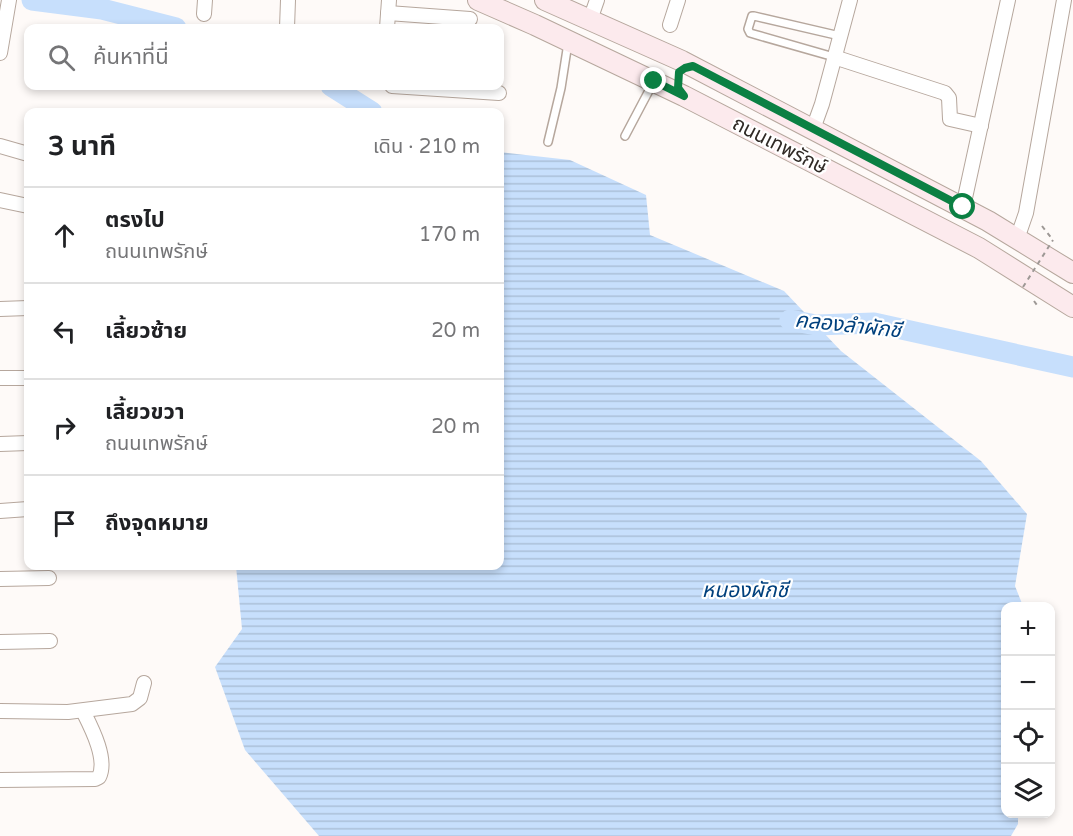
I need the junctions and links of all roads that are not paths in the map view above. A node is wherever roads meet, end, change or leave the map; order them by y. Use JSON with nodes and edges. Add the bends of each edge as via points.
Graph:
{"nodes":[{"id":1,"x":288,"y":0,"type":"edge"},
{"id":2,"x":478,"y":0,"type":"edge"},
{"id":3,"x":545,"y":0,"type":"edge"},
{"id":4,"x":597,"y":0,"type":"edge"},
{"id":5,"x":678,"y":0,"type":"edge"},
{"id":6,"x":850,"y":0,"type":"edge"},
{"id":7,"x":1008,"y":0,"type":"edge"},
{"id":8,"x":1064,"y":0,"type":"edge"},
{"id":9,"x":8,"y":2,"type":"edge"},
{"id":10,"x":388,"y":7,"type":"edge"},
{"id":11,"x":470,"y":19,"type":"dead end"},
{"id":12,"x":590,"y":20,"type":"junction"},
{"id":13,"x":287,"y":24,"type":"edge"},
{"id":14,"x":387,"y":24,"type":"edge"},
{"id":15,"x":670,"y":25,"type":"dead end"},
{"id":16,"x":840,"y":36,"type":"junction"},
{"id":17,"x":568,"y":41,"type":"junction"},
{"id":18,"x":658,"y":50,"type":"junction"},
{"id":19,"x":0,"y":52,"type":"edge"},
{"id":20,"x":834,"y":57,"type":"junction"},
{"id":21,"x":693,"y":66,"type":"junction"},
{"id":22,"x":635,"y":72,"type":"junction"},
{"id":23,"x":654,"y":81,"type":"junction"},
{"id":24,"x":454,"y":90,"type":"edge"},
{"id":25,"x":500,"y":93,"type":"dead end"},
{"id":26,"x":684,"y":96,"type":"junction"},
{"id":27,"x":981,"y":126,"type":"junction"},
{"id":28,"x":813,"y":129,"type":"junction"},
{"id":29,"x":625,"y":136,"type":"dead end"},
{"id":30,"x":548,"y":142,"type":"dead end"},
{"id":31,"x":0,"y":146,"type":"edge"},
{"id":32,"x":24,"y":153,"type":"edge"},
{"id":33,"x":0,"y":200,"type":"edge"},
{"id":34,"x":24,"y":205,"type":"edge"},
{"id":35,"x":963,"y":207,"type":"junction"},
{"id":36,"x":1017,"y":239,"type":"junction"},
{"id":37,"x":1073,"y":273,"type":"edge"},
{"id":38,"x":1073,"y":307,"type":"edge"},
{"id":39,"x":24,"y":308,"type":"edge"},
{"id":40,"x":0,"y":309,"type":"edge"},
{"id":41,"x":0,"y":378,"type":"edge"},
{"id":42,"x":24,"y":378,"type":"edge"},
{"id":43,"x":24,"y":443,"type":"edge"},
{"id":44,"x":0,"y":444,"type":"edge"},
{"id":45,"x":24,"y":509,"type":"edge"},
{"id":46,"x":0,"y":511,"type":"edge"},
{"id":47,"x":49,"y":578,"type":"dead end"},
{"id":48,"x":0,"y":579,"type":"edge"},
{"id":49,"x":50,"y":641,"type":"dead end"},
{"id":50,"x":0,"y":642,"type":"edge"},
{"id":51,"x":144,"y":683,"type":"dead end"},
{"id":52,"x":0,"y":711,"type":"edge"},
{"id":53,"x":83,"y":711,"type":"junction"},
{"id":54,"x":0,"y":780,"type":"edge"}],
"edges":[{"from":1,"to":13,"type":"street"},
{"from":2,"to":17,"type":"main road","name":"ถนนเทพรักษ์"},
{"from":3,"to":12,"type":"main road","name":"ถนนเทพรักษ์"},
{"from":4,"to":12,"type":"street"},
{"from":5,"to":15,"type":"street"},
{"from":6,"to":16,"type":"street"},
{"from":7,"to":27,"type":"street"},
{"from":8,"to":36,"type":"street","via":[[1026,213]]},
{"from":9,"to":19,"type":"street"},
{"from":10,"to":11,"type":"street"},
{"from":10,"to":14,"type":"street"},
{"from":12,"to":18,"type":"main road","name":"ถนนเทพรักษ์"},
{"from":16,"to":20,"type":"street"},
{"from":16,"to":20,"type":"lane","via":[[754,16],[748,29],[750,33]]},
{"from":17,"to":22,"type":"main road","name":"ถนนเทพรักษ์"},
{"from":17,"to":30,"type":"lane"},
{"from":18,"to":21,"type":"main road","name":"ถนนเทพรักษ์"},
{"from":18,"to":22,"type":"main road","via":[[660,62],[656,68],[648,73]]},
{"from":20,"to":27,"type":"street","via":[[945,93],[950,119]]},
{"from":20,"to":28,"type":"street"},
{"from":21,"to":26,"type":"main road","via":[[679,72],[678,88]]},
{"from":21,"to":28,"type":"main road","name":"ถนนเทพรักษ์"},
{"from":22,"to":23,"type":"main road","name":"ถนนเทพรักษ์"},
{"from":23,"to":26,"type":"main road","name":"ถนนเทพรักษ์"},
{"from":23,"to":29,"type":"lane"},
{"from":24,"to":25,"type":"street"},
{"from":26,"to":38,"type":"main road","name":"ถนนเทพรักษ์","via":[[979,248]]},
{"from":27,"to":35,"type":"street"},
{"from":28,"to":35,"type":"main road","name":"ถนนเทพรักษ์"},
{"from":31,"to":32,"type":"street"},
{"from":33,"to":34,"type":"street"},
{"from":35,"to":36,"type":"main road","name":"ถนนเทพรักษ์"},
{"from":36,"to":37,"type":"main road","name":"ถนนเทพรักษ์"},
{"from":39,"to":40,"type":"street"},
{"from":41,"to":42,"type":"street"},
{"from":43,"to":44,"type":"street"},
{"from":45,"to":46,"type":"street"},
{"from":47,"to":48,"type":"street"},
{"from":49,"to":50,"type":"street"},
{"from":51,"to":53,"type":"street","via":[[140,698],[132,704]]},
{"from":52,"to":53,"type":"street"},
{"from":53,"to":54,"type":"street","via":[[99,748],[99,777]]}]}
